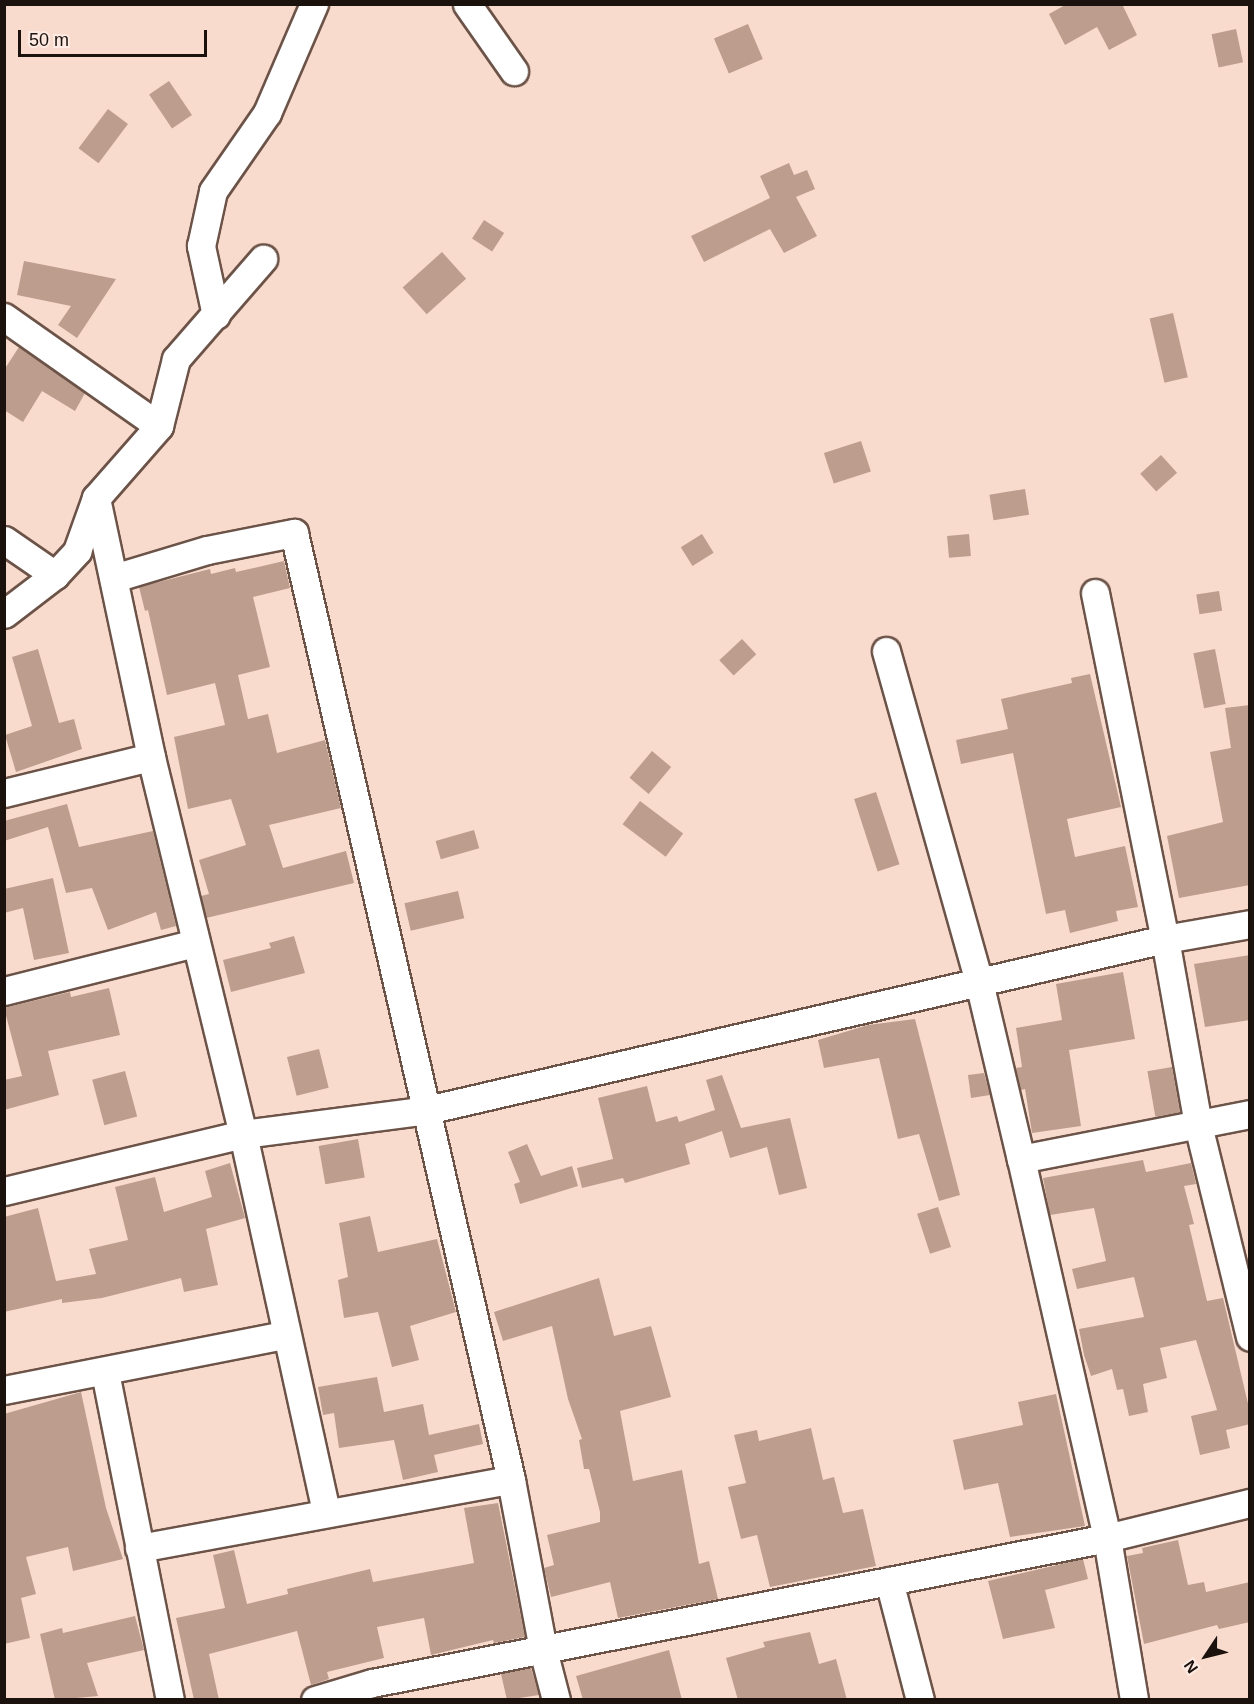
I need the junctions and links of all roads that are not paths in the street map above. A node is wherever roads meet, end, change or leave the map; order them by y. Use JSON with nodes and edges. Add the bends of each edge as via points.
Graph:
{"nodes":[{"id":1,"x":314,"y":4,"type":"edge"},
{"id":2,"x":466,"y":4,"type":"edge"},
{"id":3,"x":514,"y":71,"type":"dead end"},
{"id":4,"x":263,"y":259,"type":"dead end"},
{"id":5,"x":216,"y":315,"type":"junction"},
{"id":6,"x":4,"y":317,"type":"edge"},
{"id":7,"x":159,"y":426,"type":"junction"},
{"id":8,"x":96,"y":498,"type":"junction"},
{"id":9,"x":4,"y":540,"type":"edge"},
{"id":10,"x":55,"y":575,"type":"junction"},
{"id":11,"x":114,"y":578,"type":"junction"},
{"id":12,"x":1095,"y":593,"type":"dead end"},
{"id":13,"x":4,"y":614,"type":"edge"},
{"id":14,"x":886,"y":651,"type":"dead end"},
{"id":15,"x":151,"y":757,"type":"junction"},
{"id":16,"x":4,"y":793,"type":"edge"},
{"id":17,"x":1250,"y":924,"type":"edge"},
{"id":18,"x":1165,"y":939,"type":"junction"},
{"id":19,"x":195,"y":943,"type":"junction"},
{"id":20,"x":979,"y":982,"type":"junction"},
{"id":21,"x":4,"y":991,"type":"edge"},
{"id":22,"x":427,"y":1110,"type":"junction"},
{"id":23,"x":1250,"y":1114,"type":"edge"},
{"id":24,"x":1198,"y":1125,"type":"junction"},
{"id":25,"x":243,"y":1134,"type":"junction"},
{"id":26,"x":1021,"y":1159,"type":"junction"},
{"id":27,"x":4,"y":1191,"type":"edge"},
{"id":28,"x":285,"y":1335,"type":"junction"},
{"id":29,"x":1250,"y":1337,"type":"edge"},
{"id":30,"x":105,"y":1372,"type":"junction"},
{"id":31,"x":4,"y":1390,"type":"edge"},
{"id":32,"x":511,"y":1480,"type":"junction"},
{"id":33,"x":1250,"y":1503,"type":"edge"},
{"id":34,"x":326,"y":1513,"type":"junction"},
{"id":35,"x":1107,"y":1538,"type":"junction"},
{"id":36,"x":139,"y":1548,"type":"junction"},
{"id":37,"x":889,"y":1581,"type":"junction"},
{"id":38,"x":543,"y":1650,"type":"junction"},
{"id":39,"x":373,"y":1691,"type":"edge"},
{"id":40,"x":170,"y":1700,"type":"edge"},
{"id":41,"x":315,"y":1700,"type":"edge"},
{"id":42,"x":556,"y":1700,"type":"edge"},
{"id":43,"x":920,"y":1700,"type":"edge"},
{"id":44,"x":1134,"y":1700,"type":"edge"}],
"edges":[{"from":1,"to":5,"type":"street","via":[[267,113],[213,191],[201,246]]},
{"from":2,"to":3,"type":"street"},
{"from":4,"to":5,"type":"street"},
{"from":5,"to":7,"type":"street","via":[[176,358]]},
{"from":6,"to":7,"type":"street"},
{"from":7,"to":8,"type":"street"},
{"from":8,"to":10,"type":"street","via":[[77,551]]},
{"from":8,"to":11,"type":"street"},
{"from":9,"to":10,"type":"street"},
{"from":10,"to":13,"type":"street"},
{"from":11,"to":15,"type":"street"},
{"from":11,"to":22,"type":"street","via":[[207,550],[294,533]]},
{"from":12,"to":18,"type":"street"},
{"from":14,"to":20,"type":"street"},
{"from":15,"to":16,"type":"street"},
{"from":15,"to":19,"type":"street"},
{"from":17,"to":18,"type":"street"},
{"from":18,"to":20,"type":"street"},
{"from":18,"to":24,"type":"street"},
{"from":19,"to":21,"type":"street"},
{"from":19,"to":25,"type":"street"},
{"from":20,"to":22,"type":"street"},
{"from":20,"to":26,"type":"street"},
{"from":22,"to":25,"type":"street"},
{"from":22,"to":32,"type":"street"},
{"from":23,"to":24,"type":"street"},
{"from":24,"to":26,"type":"street"},
{"from":24,"to":29,"type":"street"},
{"from":25,"to":27,"type":"street"},
{"from":25,"to":28,"type":"street"},
{"from":26,"to":35,"type":"street"},
{"from":28,"to":30,"type":"street"},
{"from":28,"to":34,"type":"street"},
{"from":30,"to":31,"type":"street"},
{"from":30,"to":36,"type":"street"},
{"from":32,"to":34,"type":"street"},
{"from":32,"to":38,"type":"street"},
{"from":33,"to":35,"type":"street"},
{"from":34,"to":36,"type":"street"},
{"from":35,"to":37,"type":"street"},
{"from":35,"to":44,"type":"street"},
{"from":36,"to":40,"type":"street"},
{"from":37,"to":38,"type":"street"},
{"from":37,"to":43,"type":"street"},
{"from":38,"to":39,"type":"street"},
{"from":38,"to":42,"type":"street"},
{"from":39,"to":41,"type":"street"}]}
